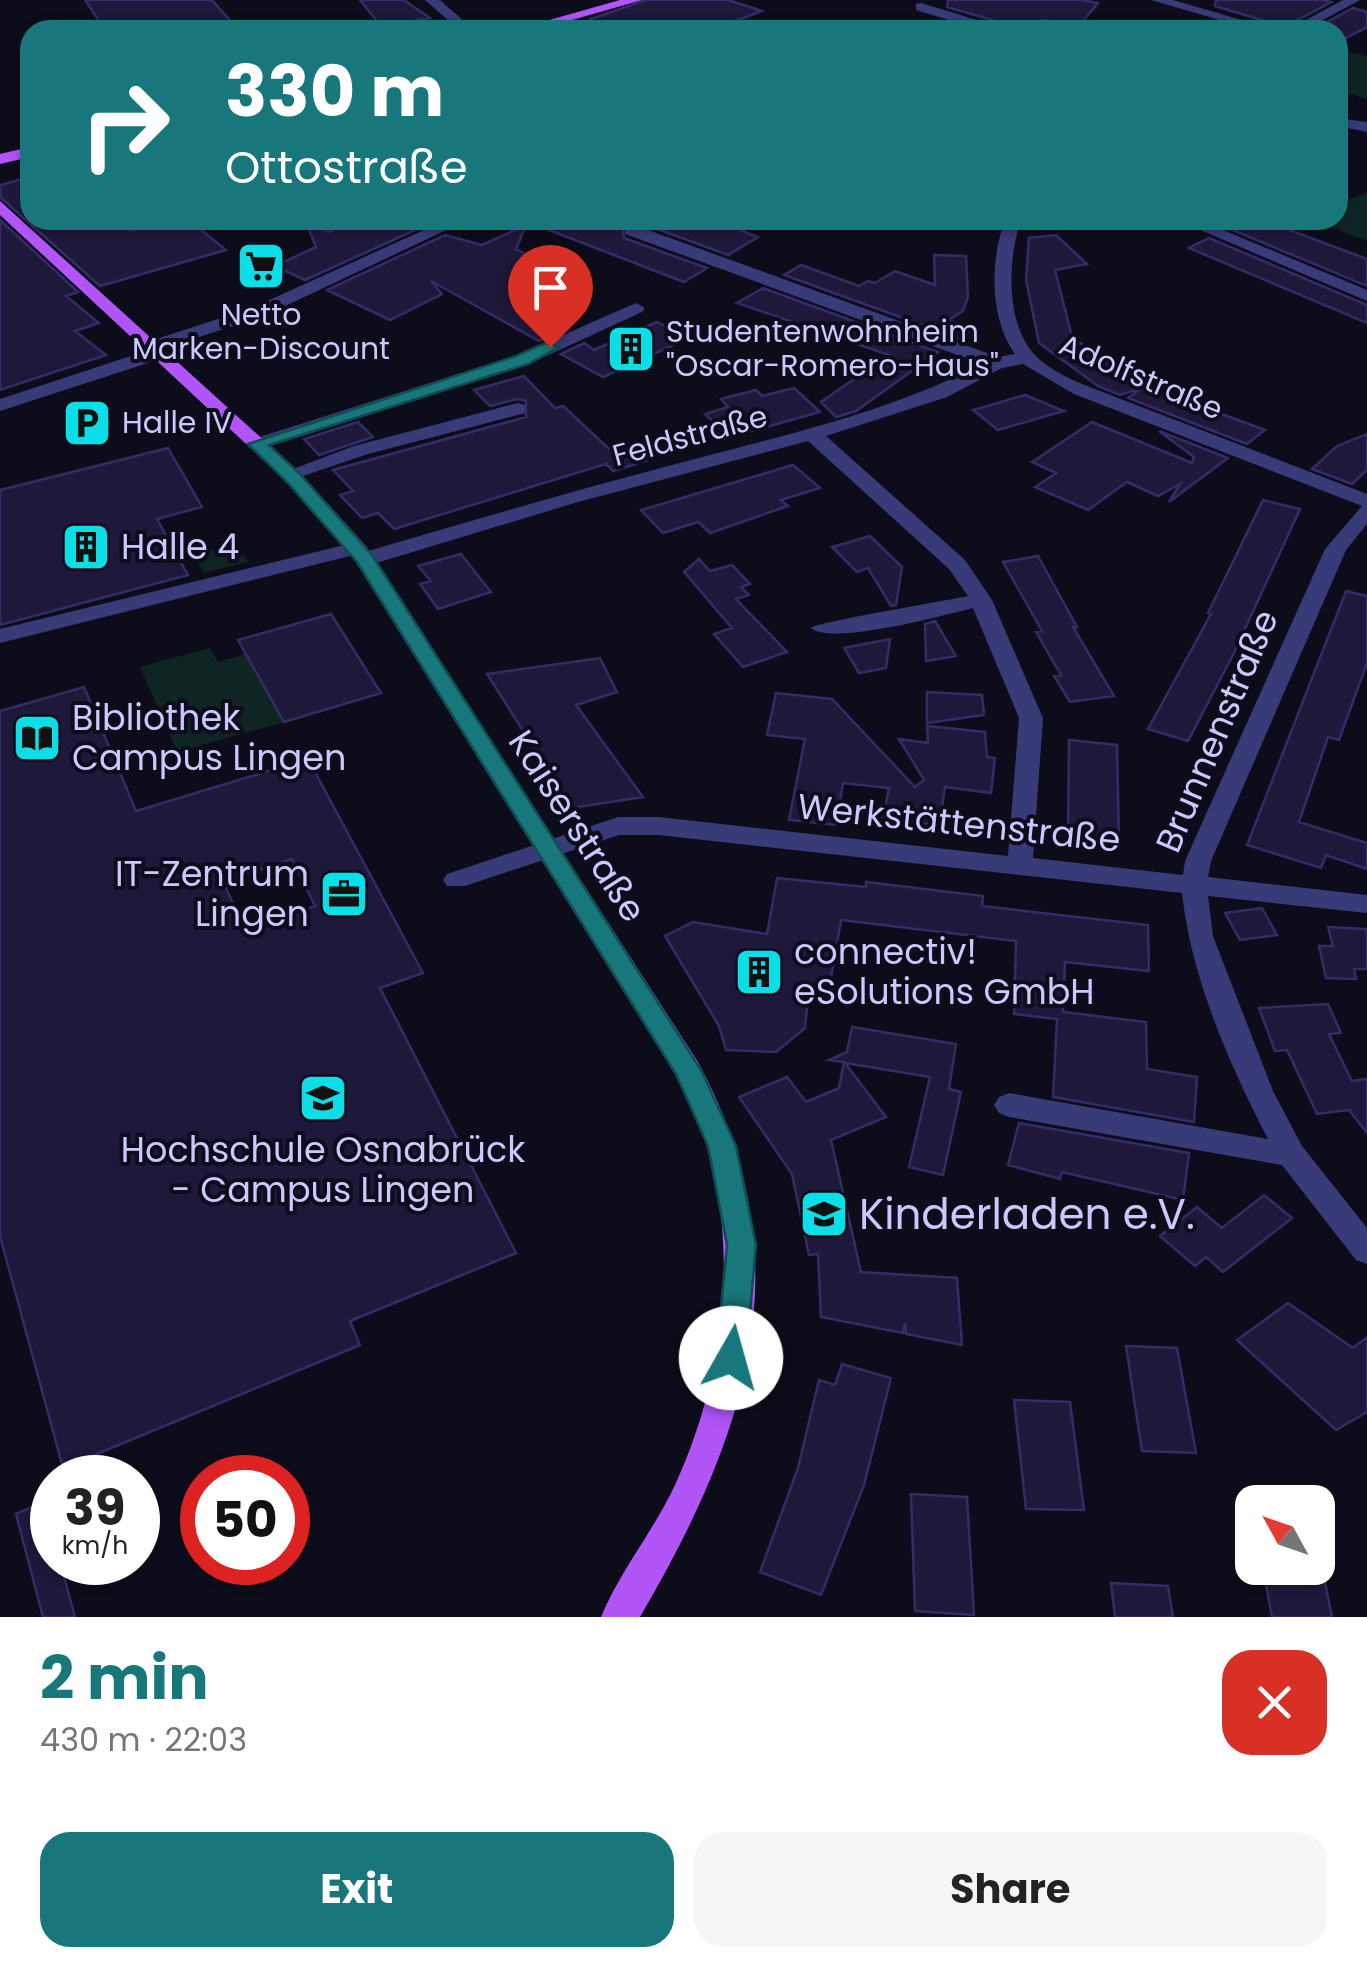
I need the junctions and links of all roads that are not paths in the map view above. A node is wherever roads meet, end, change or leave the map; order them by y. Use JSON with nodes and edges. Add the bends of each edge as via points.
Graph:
{"nodes":[{"id":1,"x":432,"y":0,"type":"edge"},
{"id":2,"x":636,"y":0,"type":"edge"},
{"id":3,"x":1158,"y":0,"type":"edge"},
{"id":4,"x":1353,"y":0,"type":"edge"},
{"id":5,"x":921,"y":7,"type":"dead end"},
{"id":6,"x":455,"y":20,"type":"edge"},
{"id":7,"x":559,"y":20,"type":"edge"},
{"id":8,"x":963,"y":20,"type":"edge"},
{"id":9,"x":1232,"y":20,"type":"edge"},
{"id":10,"x":1314,"y":20,"type":"edge"},
{"id":11,"x":0,"y":206,"type":"edge"},
{"id":12,"x":20,"y":224,"type":"edge"},
{"id":13,"x":26,"y":230,"type":"edge"},
{"id":14,"x":438,"y":230,"type":"edge"},
{"id":15,"x":631,"y":230,"type":"dead end"},
{"id":16,"x":1011,"y":230,"type":"edge"},
{"id":17,"x":1224,"y":230,"type":"edge"},
{"id":18,"x":1367,"y":296,"type":"edge"},
{"id":19,"x":636,"y":308,"type":"dead end"},
{"id":20,"x":154,"y":346,"type":"junction"},
{"id":21,"x":1026,"y":358,"type":"junction"},
{"id":22,"x":997,"y":363,"type":"junction"},
{"id":23,"x":0,"y":405,"type":"edge"},
{"id":24,"x":518,"y":409,"type":"dead end"},
{"id":25,"x":812,"y":434,"type":"junction"},
{"id":26,"x":257,"y":444,"type":"junction"},
{"id":27,"x":290,"y":474,"type":"junction"},
{"id":28,"x":1367,"y":502,"type":"edge"},
{"id":29,"x":1367,"y":511,"type":"edge"},
{"id":30,"x":361,"y":554,"type":"junction"},
{"id":31,"x":981,"y":600,"type":"junction"},
{"id":32,"x":822,"y":628,"type":"dead end"},
{"id":33,"x":0,"y":636,"type":"edge"},
{"id":34,"x":546,"y":850,"type":"junction"},
{"id":35,"x":1020,"y":864,"type":"junction"},
{"id":36,"x":456,"y":880,"type":"dead end"},
{"id":37,"x":1194,"y":886,"type":"junction"},
{"id":38,"x":1367,"y":904,"type":"edge"},
{"id":39,"x":1010,"y":1105,"type":"dead end"},
{"id":40,"x":1291,"y":1155,"type":"junction"},
{"id":41,"x":1367,"y":1251,"type":"edge"},
{"id":42,"x":619,"y":1617,"type":"edge"}],
"edges":[{"from":1,"to":6,"type":"street"},
{"from":2,"to":7,"type":"main road"},
{"from":3,"to":9,"type":"street"},
{"from":4,"to":10,"type":"street"},
{"from":5,"to":8,"type":"street"},
{"from":11,"to":12,"type":"main road","name":"Kaiserstraße"},
{"from":13,"to":20,"type":"main road","name":"Kaiserstraße"},
{"from":14,"to":20,"type":"street","via":[[258,312]]},
{"from":15,"to":22,"type":"street"},
{"from":16,"to":21,"type":"street","name":"Adolfstraße","via":[[1005,295]]},
{"from":17,"to":18,"type":"street"},
{"from":19,"to":26,"type":"street","via":[[522,360]]},
{"from":20,"to":23,"type":"street","via":[[140,360]]},
{"from":20,"to":26,"type":"main road","name":"Kaiserstraße"},
{"from":21,"to":22,"type":"street","name":"Feldstraße"},
{"from":21,"to":28,"type":"street","name":"Adolfstraße","via":[[1105,398]]},
{"from":22,"to":25,"type":"street","name":"Feldstraße","via":[[940,393]]},
{"from":24,"to":27,"type":"street"},
{"from":25,"to":30,"type":"street","name":"Feldstraße"},
{"from":25,"to":31,"type":"street","via":[[957,565]]},
{"from":26,"to":27,"type":"main road","name":"Kaiserstraße"},
{"from":27,"to":30,"type":"main road","name":"Kaiserstraße"},
{"from":29,"to":37,"type":"street","name":"Brunnenstraße","via":[[1336,548],[1198,861]]},
{"from":30,"to":33,"type":"street","name":"Feldstraße"},
{"from":30,"to":34,"type":"main road","name":"Kaiserstraße"},
{"from":31,"to":32,"type":"street"},
{"from":31,"to":35,"type":"street","via":[[1031,718]]},
{"from":34,"to":35,"type":"street","name":"Werkstättenstraße","via":[[618,826],[659,826]]},
{"from":34,"to":36,"type":"street","name":"Werkstättenstraße"},
{"from":34,"to":42,"type":"main road","name":"Kaiserstraße","via":[[688,1070],[722,1146],[741,1245],[726,1386],[688,1495]]},
{"from":35,"to":37,"type":"street","name":"Werkstättenstraße"},
{"from":37,"to":38,"type":"street","name":"Werkstättenstraße"},
{"from":37,"to":40,"type":"street","name":"Brunnenstraße","via":[[1200,936],[1258,1092]]},
{"from":39,"to":40,"type":"street"},
{"from":40,"to":41,"type":"street","name":"Brunnenstraße"}]}
